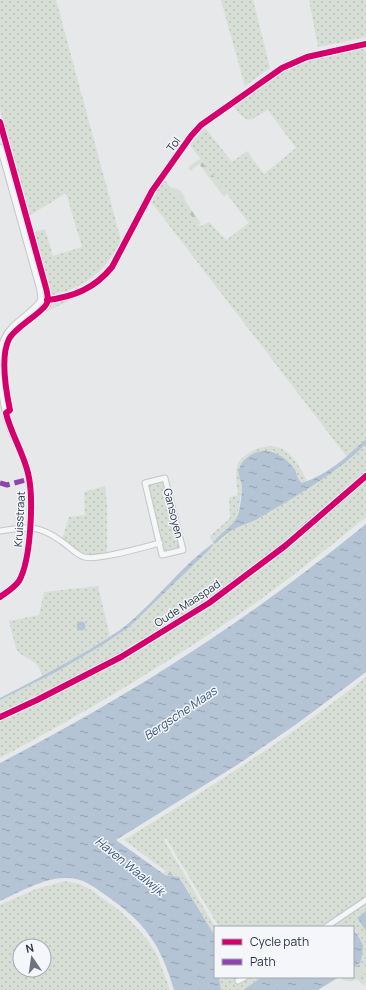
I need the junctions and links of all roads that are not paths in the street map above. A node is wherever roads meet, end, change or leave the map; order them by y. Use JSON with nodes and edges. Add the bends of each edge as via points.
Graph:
{"nodes":[{"id":1,"x":366,"y":44,"type":"edge"},
{"id":2,"x":0,"y":147,"type":"edge"},
{"id":3,"x":41,"y":300,"type":"junction"},
{"id":4,"x":0,"y":349,"type":"edge"},
{"id":5,"x":0,"y":358,"type":"edge"},
{"id":6,"x":0,"y":369,"type":"edge"},
{"id":7,"x":30,"y":528,"type":"junction"},
{"id":8,"x":0,"y":530,"type":"edge"},
{"id":9,"x":160,"y":543,"type":"junction"},
{"id":10,"x":0,"y":596,"type":"edge"},
{"id":11,"x":366,"y":900,"type":"edge"},
{"id":12,"x":327,"y":926,"type":"edge"},
{"id":13,"x":243,"y":978,"type":"edge"},
{"id":14,"x":238,"y":981,"type":"dead end"}],
"edges":[{"from":1,"to":3,"type":"street","name":"Tol","via":[[307,57],[282,68],[201,125],[152,191],[106,275],[73,296]]},
{"from":2,"to":3,"type":"street"},
{"from":3,"to":4,"type":"street","via":[[34,310],[11,328]]},
{"from":4,"to":5,"type":"street"},
{"from":6,"to":7,"type":"street","name":"Kruisstraat","via":[[6,413],[29,479]]},
{"from":7,"to":8,"type":"street","name":"Gansoyen"},
{"from":7,"to":9,"type":"street","name":"Gansoyen","via":[[45,531],[87,558]]},
{"from":7,"to":10,"type":"street","name":"Kruisstraat","via":[[26,560],[20,580]]},
{"from":9,"to":9,"type":"street","name":"Gansoyen","via":[[145,483],[165,478],[183,550],[162,555]]},
{"from":11,"to":12,"type":"street"},
{"from":13,"to":14,"type":"street"}]}
